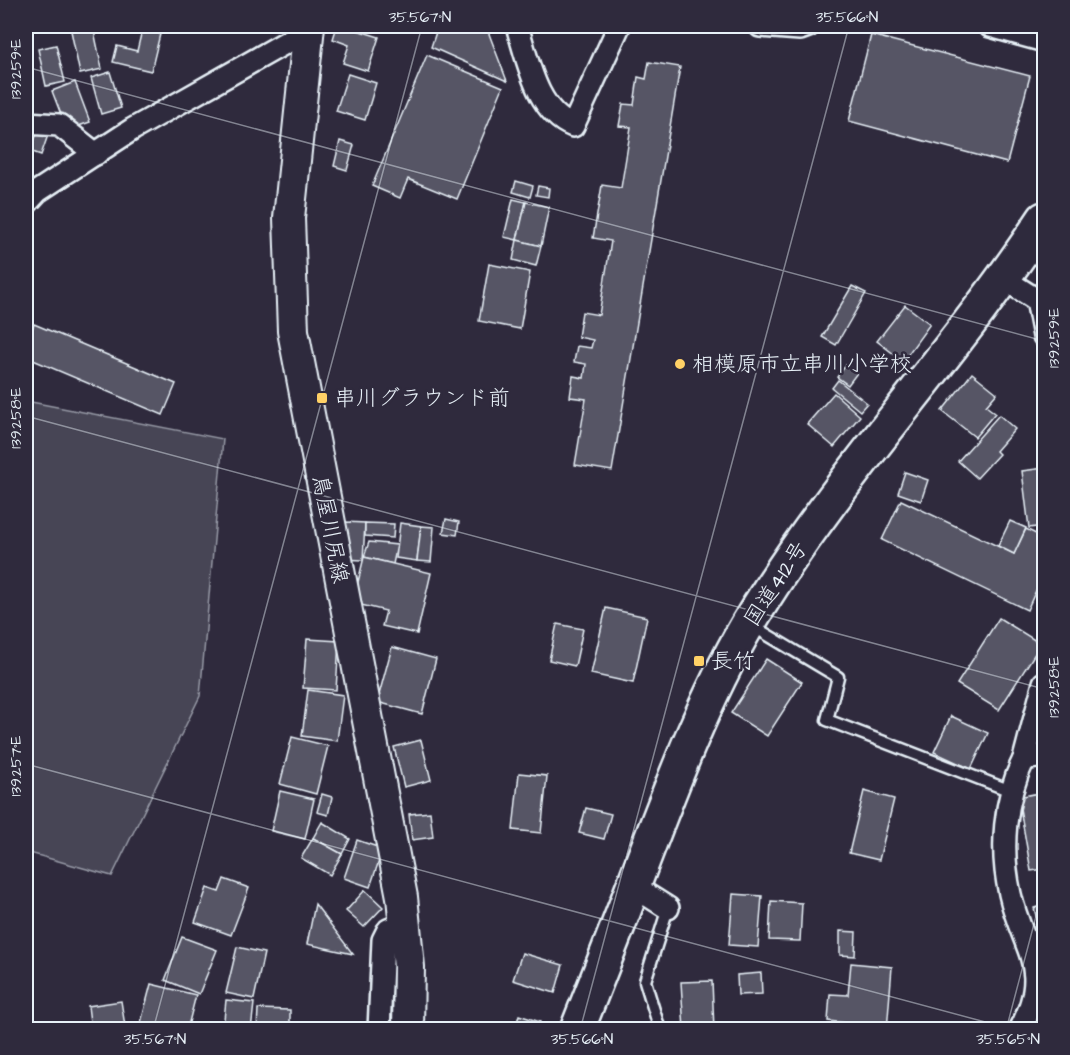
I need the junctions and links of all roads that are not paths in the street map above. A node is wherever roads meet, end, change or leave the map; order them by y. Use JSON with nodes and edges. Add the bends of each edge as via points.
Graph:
{"nodes":[{"id":1,"x":517,"y":26,"type":"edge"},
{"id":2,"x":619,"y":26,"type":"edge"},
{"id":3,"x":759,"y":26,"type":"edge"},
{"id":4,"x":808,"y":26,"type":"edge"},
{"id":5,"x":990,"y":26,"type":"edge"},
{"id":6,"x":309,"y":28,"type":"edge"},
{"id":7,"x":1044,"y":41,"type":"edge"},
{"id":8,"x":26,"y":123,"type":"edge"},
{"id":9,"x":96,"y":154,"type":"junction"},
{"id":10,"x":26,"y":204,"type":"edge"},
{"id":11,"x":1044,"y":219,"type":"edge"},
{"id":12,"x":1004,"y":279,"type":"junction"},
{"id":13,"x":1044,"y":336,"type":"edge"},
{"id":14,"x":749,"y":623,"type":"junction"},
{"id":15,"x":1044,"y":683,"type":"edge"},
{"id":16,"x":1034,"y":757,"type":"edge"},
{"id":17,"x":1011,"y":791,"type":"junction"},
{"id":18,"x":633,"y":886,"type":"junction"},
{"id":19,"x":668,"y":908,"type":"joint"},
{"id":20,"x":405,"y":923,"type":"junction"},
{"id":21,"x":1030,"y":1022,"type":"edge"},
{"id":22,"x":379,"y":1029,"type":"edge"},
{"id":23,"x":408,"y":1029,"type":"edge"},
{"id":24,"x":577,"y":1029,"type":"edge"},
{"id":25,"x":660,"y":1029,"type":"edge"}],
"edges":[{"from":1,"to":2,"type":"street","via":[[538,89],[560,121],[573,126]]},
{"from":3,"to":4,"type":"street"},
{"from":5,"to":7,"type":"street"},
{"from":6,"to":9,"type":"street"},
{"from":6,"to":20,"type":"main road","name":"鳥屋川尻線","via":[[290,218],[293,331]]},
{"from":8,"to":9,"type":"street","via":[[58,125]]},
{"from":9,"to":10,"type":"street","via":[[38,191]]},
{"from":11,"to":12,"type":"highway","name":"国道412号"},
{"from":12,"to":13,"type":"street","via":[[1037,300]]},
{"from":12,"to":14,"type":"highway","name":"国道412号","via":[[820,517]]},
{"from":14,"to":17,"type":"lane","via":[[838,677],[827,720]]},
{"from":14,"to":18,"type":"highway","name":"国道412号","via":[[702,717]]},
{"from":15,"to":16,"type":"street"},
{"from":16,"to":17,"type":"street"},
{"from":17,"to":21,"type":"street","via":[[1005,851],[1017,922],[1035,962]]},
{"from":18,"to":19,"type":"street"},
{"from":18,"to":24,"type":"highway","name":"国道412号"},
{"from":19,"to":25,"type":"lane","via":[[645,981]]},
{"from":20,"to":22,"type":"street","via":[[388,930],[383,940]]},
{"from":20,"to":23,"type":"main road","name":"鳥屋川尻線"}]}
